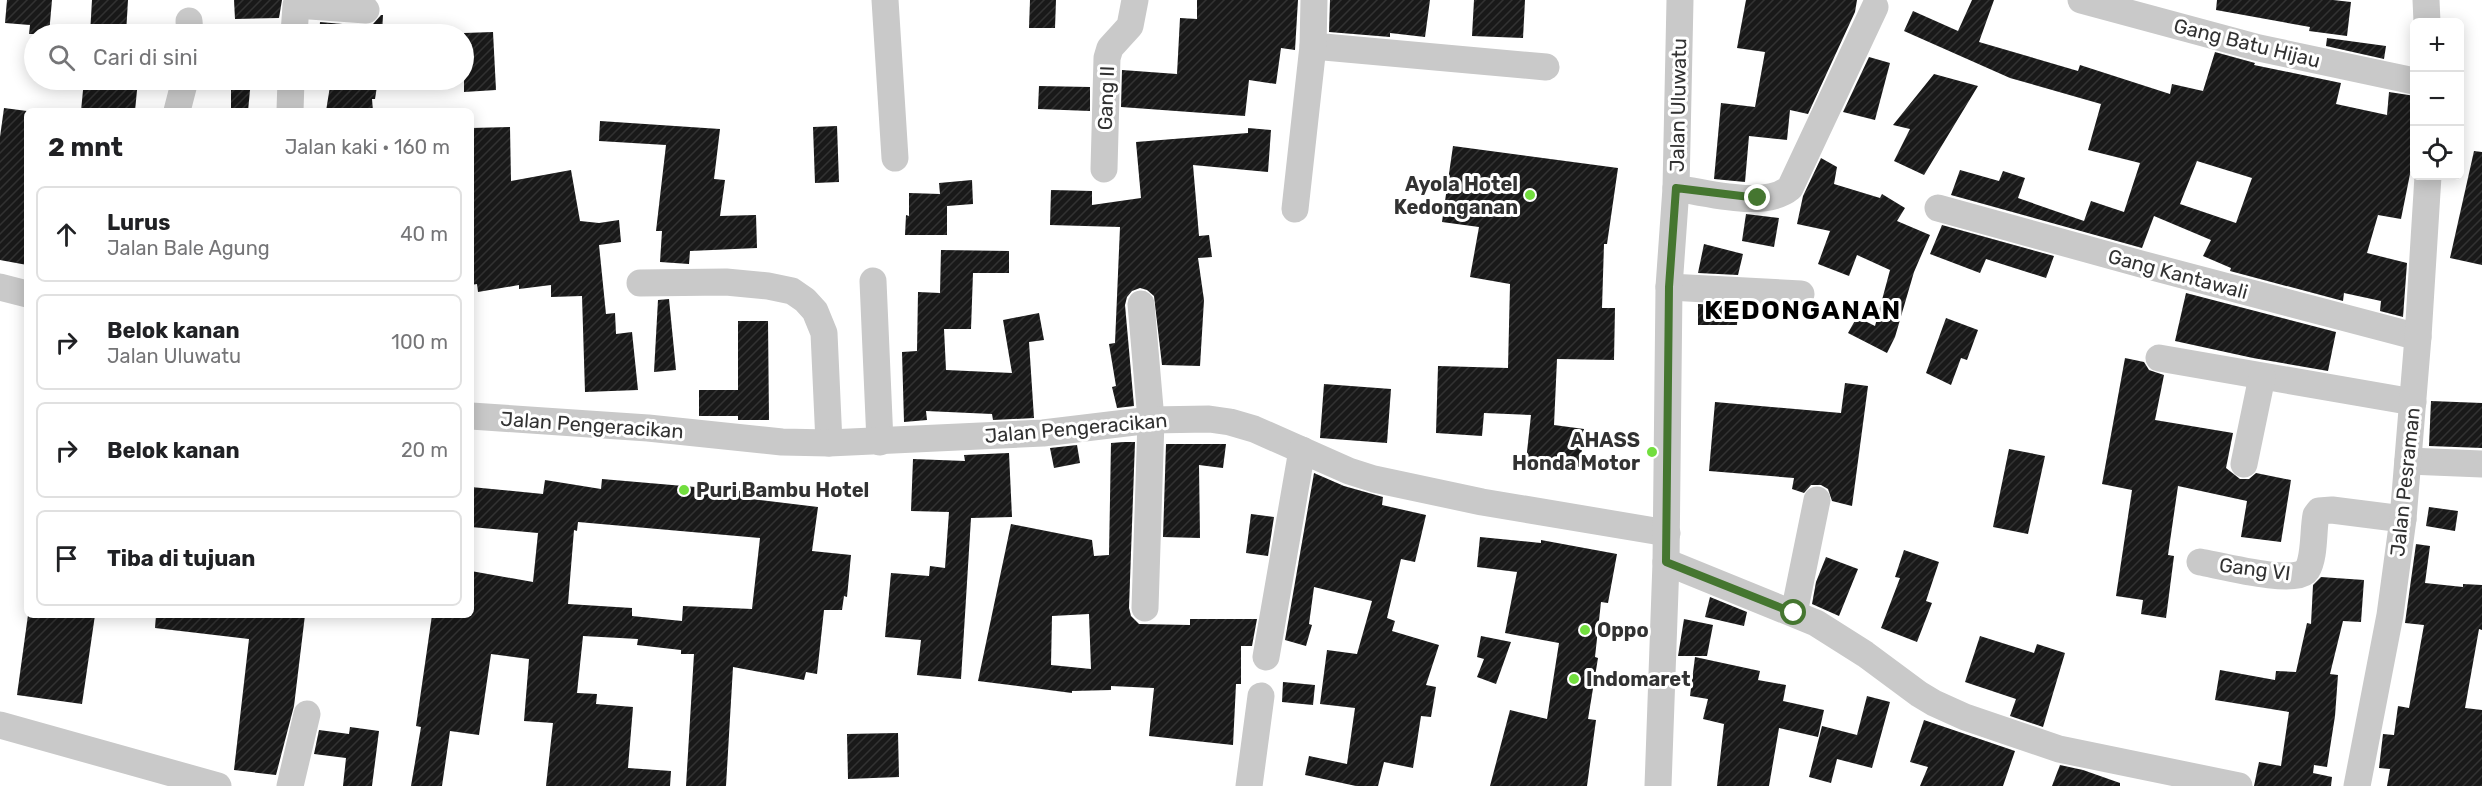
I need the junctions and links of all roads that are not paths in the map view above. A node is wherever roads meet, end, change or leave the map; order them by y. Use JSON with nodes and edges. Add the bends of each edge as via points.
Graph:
{"nodes":[{"id":1,"x":885,"y":0,"type":"edge"},
{"id":2,"x":1135,"y":0,"type":"edge"},
{"id":3,"x":1314,"y":0,"type":"edge"},
{"id":4,"x":1680,"y":0,"type":"edge"},
{"id":5,"x":2081,"y":0,"type":"edge"},
{"id":6,"x":2426,"y":0,"type":"edge"},
{"id":7,"x":1875,"y":7,"type":"dead end"},
{"id":8,"x":366,"y":10,"type":"dead end"},
{"id":9,"x":2427,"y":18,"type":"edge"},
{"id":10,"x":295,"y":24,"type":"edge"},
{"id":11,"x":1313,"y":46,"type":"junction"},
{"id":12,"x":1546,"y":67,"type":"dead end"},
{"id":13,"x":2410,"y":80,"type":"edge"},
{"id":14,"x":182,"y":90,"type":"edge"},
{"id":15,"x":291,"y":90,"type":"edge"},
{"id":16,"x":178,"y":108,"type":"edge"},
{"id":17,"x":290,"y":108,"type":"edge"},
{"id":18,"x":895,"y":158,"type":"dead end"},
{"id":19,"x":1104,"y":169,"type":"dead end"},
{"id":20,"x":2428,"y":180,"type":"edge"},
{"id":21,"x":1676,"y":188,"type":"junction"},
{"id":22,"x":1938,"y":208,"type":"dead end"},
{"id":23,"x":1295,"y":209,"type":"dead end"},
{"id":24,"x":873,"y":281,"type":"dead end"},
{"id":25,"x":640,"y":284,"type":"dead end"},
{"id":26,"x":0,"y":287,"type":"edge"},
{"id":27,"x":1669,"y":287,"type":"junction"},
{"id":28,"x":24,"y":293,"type":"edge"},
{"id":29,"x":1801,"y":294,"type":"dead end"},
{"id":30,"x":1141,"y":304,"type":"dead end"},
{"id":31,"x":2418,"y":337,"type":"junction"},
{"id":32,"x":2159,"y":358,"type":"dead end"},
{"id":33,"x":2262,"y":377,"type":"junction"},
{"id":34,"x":2413,"y":402,"type":"junction"},
{"id":35,"x":474,"y":416,"type":"edge"},
{"id":36,"x":1151,"y":420,"type":"junction"},
{"id":37,"x":880,"y":442,"type":"junction"},
{"id":38,"x":829,"y":443,"type":"junction"},
{"id":39,"x":1302,"y":450,"type":"junction"},
{"id":40,"x":2408,"y":461,"type":"junction"},
{"id":41,"x":2244,"y":464,"type":"dead end"},
{"id":42,"x":2482,"y":464,"type":"edge"},
{"id":43,"x":1817,"y":500,"type":"dead end"},
{"id":44,"x":2403,"y":519,"type":"junction"},
{"id":45,"x":1667,"y":533,"type":"junction"},
{"id":46,"x":1666,"y":562,"type":"junction"},
{"id":47,"x":2199,"y":562,"type":"dead end"},
{"id":48,"x":1145,"y":608,"type":"dead end"},
{"id":49,"x":1794,"y":613,"type":"junction"},
{"id":50,"x":1266,"y":657,"type":"dead end"},
{"id":51,"x":1261,"y":696,"type":"dead end"},
{"id":52,"x":307,"y":714,"type":"dead end"},
{"id":53,"x":0,"y":725,"type":"edge"},
{"id":54,"x":218,"y":786,"type":"edge"},
{"id":55,"x":290,"y":786,"type":"edge"},
{"id":56,"x":1249,"y":786,"type":"edge"},
{"id":57,"x":1658,"y":786,"type":"edge"},
{"id":58,"x":2239,"y":786,"type":"edge"},
{"id":59,"x":2357,"y":786,"type":"edge"}],
"edges":[{"from":1,"to":18,"type":"street"},
{"from":2,"to":19,"type":"street","name":"Gang II","via":[[1130,26],[1110,48],[1107,58]]},
{"from":3,"to":11,"type":"street"},
{"from":4,"to":21,"type":"street","name":"Jalan Uluwatu"},
{"from":5,"to":13,"type":"street","name":"Gang Batu Hijau","via":[[2259,48]]},
{"from":6,"to":9,"type":"street"},
{"from":7,"to":21,"type":"street","via":[[1790,188],[1776,196],[1751,199]]},
{"from":8,"to":10,"type":"street","via":[[296,5]]},
{"from":11,"to":12,"type":"street"},
{"from":11,"to":23,"type":"street"},
{"from":14,"to":16,"type":"street"},
{"from":15,"to":17,"type":"street"},
{"from":20,"to":31,"type":"street","name":"Jalan Pesraman"},
{"from":21,"to":27,"type":"street","name":"Jalan Uluwatu"},
{"from":22,"to":31,"type":"street","name":"Gang Kantawali"},
{"from":24,"to":37,"type":"street"},
{"from":25,"to":38,"type":"street","via":[[726,282],[768,286],[792,291],[805,300],[815,311],[824,333]]},
{"from":26,"to":28,"type":"street"},
{"from":27,"to":29,"type":"street"},
{"from":27,"to":45,"type":"street","name":"Jalan Uluwatu"},
{"from":30,"to":36,"type":"street"},
{"from":31,"to":34,"type":"street","name":"Jalan Pesraman"},
{"from":32,"to":33,"type":"street"},
{"from":33,"to":34,"type":"street"},
{"from":33,"to":41,"type":"street"},
{"from":34,"to":40,"type":"street","name":"Jalan Pesraman"},
{"from":35,"to":38,"type":"street","name":"Jalan Pengeracikan"},
{"from":36,"to":37,"type":"street","name":"Jalan Pengeracikan","via":[[1043,433]]},
{"from":36,"to":39,"type":"street","name":"Jalan Pengeracikan","via":[[1230,422]]},
{"from":36,"to":48,"type":"street"},
{"from":37,"to":38,"type":"street","name":"Jalan Pengeracikan"},
{"from":39,"to":45,"type":"street","name":"Jalan Pengeracikan","via":[[1374,479],[1482,502]]},
{"from":39,"to":50,"type":"street"},
{"from":40,"to":42,"type":"street"},
{"from":40,"to":44,"type":"street","name":"Jalan Pesraman"},
{"from":43,"to":49,"type":"street"},
{"from":44,"to":47,"type":"street","name":"Gang VI","via":[[2319,511],[2310,565],[2298,576]]},
{"from":44,"to":59,"type":"street","name":"Jalan Pesraman","via":[[2390,615]]},
{"from":45,"to":46,"type":"street","name":"Jalan Uluwatu"},
{"from":46,"to":49,"type":"street"},
{"from":46,"to":57,"type":"street","name":"Jalan Uluwatu"},
{"from":49,"to":58,"type":"street","via":[[1816,623],[1934,703],[1957,714],[2059,749]]},
{"from":51,"to":56,"type":"street"},
{"from":52,"to":55,"type":"street"},
{"from":53,"to":54,"type":"street"}]}
